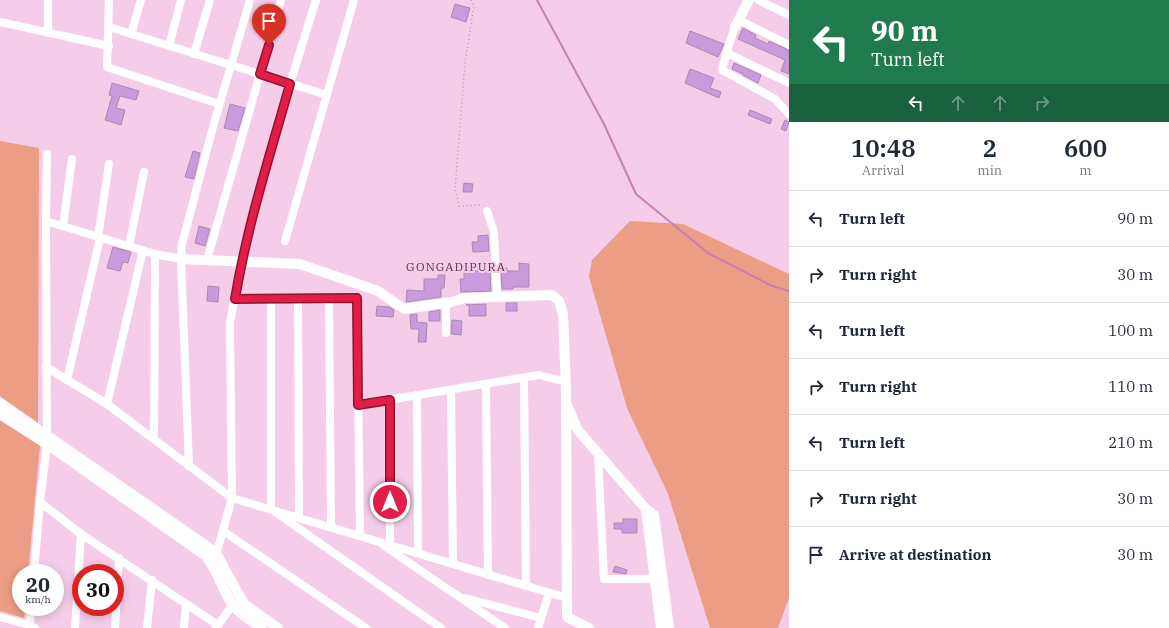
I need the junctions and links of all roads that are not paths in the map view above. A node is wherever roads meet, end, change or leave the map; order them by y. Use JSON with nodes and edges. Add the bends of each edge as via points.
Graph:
{"nodes":[{"id":1,"x":48,"y":0,"type":"edge"},
{"id":2,"x":109,"y":0,"type":"edge"},
{"id":3,"x":141,"y":0,"type":"edge"},
{"id":4,"x":181,"y":0,"type":"edge"},
{"id":5,"x":210,"y":0,"type":"edge"},
{"id":6,"x":250,"y":0,"type":"edge"},
{"id":7,"x":281,"y":0,"type":"edge"},
{"id":8,"x":316,"y":0,"type":"edge"},
{"id":9,"x":354,"y":0,"type":"edge"},
{"id":10,"x":749,"y":0,"type":"edge"},
{"id":11,"x":758,"y":0,"type":"edge"},
{"id":12,"x":789,"y":15,"type":"edge"},
{"id":13,"x":0,"y":22,"type":"edge"},
{"id":14,"x":737,"y":24,"type":"junction"},
{"id":15,"x":109,"y":27,"type":"junction"},
{"id":16,"x":48,"y":32,"type":"junction"},
{"id":17,"x":131,"y":34,"type":"junction"},
{"id":18,"x":789,"y":45,"type":"edge"},
{"id":19,"x":108,"y":46,"type":"junction"},
{"id":20,"x":169,"y":46,"type":"junction"},
{"id":21,"x":726,"y":53,"type":"junction"},
{"id":22,"x":194,"y":54,"type":"junction"},
{"id":23,"x":231,"y":65,"type":"junction"},
{"id":24,"x":260,"y":74,"type":"junction"},
{"id":25,"x":789,"y":83,"type":"edge"},
{"id":26,"x":290,"y":84,"type":"junction"},
{"id":27,"x":327,"y":95,"type":"junction"},
{"id":28,"x":219,"y":104,"type":"junction"},
{"id":29,"x":789,"y":114,"type":"edge"},
{"id":30,"x":47,"y":154,"type":"dead end"},
{"id":31,"x":72,"y":159,"type":"dead end"},
{"id":32,"x":109,"y":164,"type":"dead end"},
{"id":33,"x":144,"y":172,"type":"dead end"},
{"id":34,"x":487,"y":212,"type":"road end"},
{"id":35,"x":46,"y":221,"type":"junction"},
{"id":36,"x":63,"y":226,"type":"junction"},
{"id":37,"x":99,"y":237,"type":"junction"},
{"id":38,"x":285,"y":241,"type":"dead end"},
{"id":39,"x":129,"y":246,"type":"junction"},
{"id":40,"x":143,"y":250,"type":"junction"},
{"id":41,"x":154,"y":254,"type":"junction"},
{"id":42,"x":181,"y":259,"type":"junction"},
{"id":43,"x":207,"y":260,"type":"junction"},
{"id":44,"x":241,"y":262,"type":"junction"},
{"id":45,"x":497,"y":297,"type":"junction"},
{"id":46,"x":235,"y":299,"type":"junction"},
{"id":47,"x":271,"y":299,"type":"junction"},
{"id":48,"x":298,"y":299,"type":"junction"},
{"id":49,"x":329,"y":299,"type":"junction"},
{"id":50,"x":446,"y":303,"type":"junction"},
{"id":51,"x":446,"y":333,"type":"dead end"},
{"id":52,"x":46,"y":367,"type":"junction"},
{"id":53,"x":524,"y":378,"type":"junction"},
{"id":54,"x":67,"y":380,"type":"junction"},
{"id":55,"x":566,"y":382,"type":"junction"},
{"id":56,"x":486,"y":384,"type":"junction"},
{"id":57,"x":451,"y":390,"type":"junction"},
{"id":58,"x":417,"y":395,"type":"junction"},
{"id":59,"x":390,"y":400,"type":"junction"},
{"id":60,"x":0,"y":403,"type":"edge"},
{"id":61,"x":107,"y":404,"type":"junction"},
{"id":62,"x":566,"y":404,"type":"junction"},
{"id":63,"x":358,"y":405,"type":"junction"},
{"id":64,"x":0,"y":414,"type":"edge"},
{"id":65,"x":154,"y":439,"type":"junction"},
{"id":66,"x":47,"y":440,"type":"junction"},
{"id":67,"x":598,"y":454,"type":"junction"},
{"id":68,"x":189,"y":466,"type":"junction"},
{"id":69,"x":232,"y":498,"type":"junction"},
{"id":70,"x":40,"y":502,"type":"junction"},
{"id":71,"x":271,"y":509,"type":"junction"},
{"id":72,"x":646,"y":509,"type":"junction"},
{"id":73,"x":299,"y":518,"type":"junction"},
{"id":74,"x":331,"y":527,"type":"junction"},
{"id":75,"x":223,"y":530,"type":"junction"},
{"id":76,"x":81,"y":534,"type":"junction"},
{"id":77,"x":360,"y":536,"type":"junction"},
{"id":78,"x":377,"y":541,"type":"junction"},
{"id":79,"x":390,"y":545,"type":"junction"},
{"id":80,"x":418,"y":553,"type":"junction"},
{"id":81,"x":217,"y":555,"type":"junction"},
{"id":82,"x":119,"y":558,"type":"junction"},
{"id":83,"x":35,"y":564,"type":"edge"},
{"id":84,"x":453,"y":564,"type":"junction"},
{"id":85,"x":213,"y":565,"type":"junction"},
{"id":86,"x":488,"y":574,"type":"junction"},
{"id":87,"x":648,"y":579,"type":"dead end"},
{"id":88,"x":152,"y":580,"type":"junction"},
{"id":89,"x":526,"y":586,"type":"junction"},
{"id":90,"x":549,"y":593,"type":"junction"},
{"id":91,"x":458,"y":597,"type":"junction"},
{"id":92,"x":567,"y":598,"type":"junction"},
{"id":93,"x":186,"y":604,"type":"junction"},
{"id":94,"x":233,"y":604,"type":"junction"},
{"id":95,"x":0,"y":616,"type":"edge"},
{"id":96,"x":31,"y":616,"type":"edge"},
{"id":97,"x":541,"y":618,"type":"junction"},
{"id":98,"x":32,"y":626,"type":"edge"},
{"id":99,"x":217,"y":627,"type":"edge"},
{"id":100,"x":75,"y":628,"type":"edge"},
{"id":101,"x":115,"y":628,"type":"edge"},
{"id":102,"x":148,"y":628,"type":"edge"},
{"id":103,"x":184,"y":628,"type":"edge"},
{"id":104,"x":262,"y":628,"type":"edge"},
{"id":105,"x":278,"y":628,"type":"edge"},
{"id":106,"x":366,"y":628,"type":"edge"},
{"id":107,"x":440,"y":628,"type":"edge"},
{"id":108,"x":504,"y":628,"type":"edge"},
{"id":109,"x":538,"y":628,"type":"edge"},
{"id":110,"x":589,"y":628,"type":"edge"},
{"id":111,"x":661,"y":628,"type":"edge"},
{"id":112,"x":669,"y":628,"type":"edge"}],
"edges":[{"from":1,"to":16,"type":"street"},
{"from":2,"to":15,"type":"street"},
{"from":3,"to":17,"type":"street"},
{"from":4,"to":20,"type":"street"},
{"from":5,"to":22,"type":"street"},
{"from":6,"to":23,"type":"street"},
{"from":7,"to":24,"type":"street"},
{"from":8,"to":26,"type":"street"},
{"from":9,"to":27,"type":"street"},
{"from":10,"to":14,"type":"street"},
{"from":11,"to":12,"type":"street"},
{"from":13,"to":16,"type":"street"},
{"from":14,"to":18,"type":"street"},
{"from":14,"to":21,"type":"street"},
{"from":15,"to":17,"type":"street"},
{"from":15,"to":19,"type":"street"},
{"from":16,"to":19,"type":"street"},
{"from":17,"to":20,"type":"street"},
{"from":19,"to":28,"type":"street","via":[[107,67]]},
{"from":20,"to":22,"type":"street"},
{"from":21,"to":25,"type":"street"},
{"from":21,"to":29,"type":"street","via":[[722,70],[775,99]]},
{"from":22,"to":23,"type":"street"},
{"from":23,"to":24,"type":"street"},
{"from":23,"to":28,"type":"street"},
{"from":24,"to":26,"type":"street"},
{"from":24,"to":43,"type":"street"},
{"from":26,"to":27,"type":"street"},
{"from":26,"to":44,"type":"street"},
{"from":27,"to":38,"type":"street"},
{"from":28,"to":42,"type":"street","via":[[182,244]]},
{"from":30,"to":35,"type":"street"},
{"from":31,"to":36,"type":"street"},
{"from":32,"to":37,"type":"street"},
{"from":33,"to":39,"type":"street"},
{"from":34,"to":45,"type":"street","via":[[494,232]]},
{"from":35,"to":36,"type":"street"},
{"from":35,"to":52,"type":"street"},
{"from":36,"to":37,"type":"street"},
{"from":37,"to":39,"type":"street"},
{"from":37,"to":54,"type":"street"},
{"from":39,"to":40,"type":"street"},
{"from":40,"to":41,"type":"street"},
{"from":40,"to":61,"type":"street"},
{"from":41,"to":42,"type":"street"},
{"from":41,"to":65,"type":"street"},
{"from":42,"to":43,"type":"street"},
{"from":42,"to":68,"type":"street"},
{"from":43,"to":44,"type":"street"},
{"from":44,"to":46,"type":"street"},
{"from":44,"to":50,"type":"street","via":[[300,264],[378,291],[404,309]]},
{"from":45,"to":50,"type":"street","via":[[466,298]]},
{"from":45,"to":55,"type":"street","via":[[552,295],[559,301],[563,314]]},
{"from":46,"to":47,"type":"street"},
{"from":46,"to":69,"type":"street","via":[[230,323]]},
{"from":47,"to":48,"type":"street"},
{"from":47,"to":71,"type":"street"},
{"from":48,"to":49,"type":"street"},
{"from":48,"to":73,"type":"street"},
{"from":49,"to":63,"type":"street","via":[[357,298]]},
{"from":49,"to":74,"type":"street"},
{"from":50,"to":51,"type":"street"},
{"from":52,"to":54,"type":"street"},
{"from":52,"to":66,"type":"street"},
{"from":53,"to":55,"type":"street","via":[[539,375]]},
{"from":53,"to":56,"type":"street"},
{"from":53,"to":89,"type":"street"},
{"from":54,"to":61,"type":"street"},
{"from":55,"to":62,"type":"street"},
{"from":56,"to":57,"type":"street"},
{"from":56,"to":86,"type":"street"},
{"from":57,"to":58,"type":"street"},
{"from":57,"to":84,"type":"street"},
{"from":58,"to":59,"type":"street"},
{"from":58,"to":80,"type":"street"},
{"from":59,"to":63,"type":"street"},
{"from":59,"to":79,"type":"street"},
{"from":60,"to":66,"type":"street"},
{"from":61,"to":65,"type":"street"},
{"from":62,"to":67,"type":"street","via":[[577,429]]},
{"from":62,"to":92,"type":"street"},
{"from":63,"to":77,"type":"street"},
{"from":64,"to":66,"type":"street"},
{"from":65,"to":68,"type":"street"},
{"from":66,"to":70,"type":"street"},
{"from":66,"to":81,"type":"street"},
{"from":66,"to":85,"type":"street","via":[[206,556]]},
{"from":67,"to":72,"type":"street"},
{"from":67,"to":87,"type":"street","via":[[604,579]]},
{"from":68,"to":69,"type":"street"},
{"from":69,"to":71,"type":"street"},
{"from":69,"to":75,"type":"street"},
{"from":70,"to":76,"type":"street"},
{"from":70,"to":83,"type":"street"},
{"from":71,"to":73,"type":"street"},
{"from":71,"to":107,"type":"street"},
{"from":72,"to":111,"type":"street"},
{"from":72,"to":112,"type":"street","via":[[654,515]]},
{"from":73,"to":74,"type":"street"},
{"from":74,"to":77,"type":"street"},
{"from":75,"to":81,"type":"street"},
{"from":75,"to":106,"type":"street"},
{"from":76,"to":82,"type":"street"},
{"from":76,"to":100,"type":"street"},
{"from":77,"to":78,"type":"street"},
{"from":78,"to":79,"type":"street"},
{"from":78,"to":91,"type":"street"},
{"from":79,"to":80,"type":"street"},
{"from":80,"to":84,"type":"street"},
{"from":81,"to":85,"type":"street"},
{"from":81,"to":105,"type":"street","via":[[244,604]]},
{"from":82,"to":88,"type":"street"},
{"from":82,"to":101,"type":"street"},
{"from":84,"to":86,"type":"street"},
{"from":85,"to":94,"type":"street"},
{"from":86,"to":89,"type":"street"},
{"from":88,"to":93,"type":"street"},
{"from":88,"to":102,"type":"street"},
{"from":89,"to":90,"type":"street"},
{"from":90,"to":92,"type":"street"},
{"from":90,"to":97,"type":"street"},
{"from":91,"to":97,"type":"street"},
{"from":91,"to":108,"type":"street"},
{"from":92,"to":110,"type":"street","via":[[567,617]]},
{"from":93,"to":99,"type":"street"},
{"from":93,"to":103,"type":"street"},
{"from":94,"to":99,"type":"street"},
{"from":94,"to":104,"type":"street"},
{"from":95,"to":98,"type":"street"},
{"from":96,"to":98,"type":"street"},
{"from":97,"to":109,"type":"street"}]}
